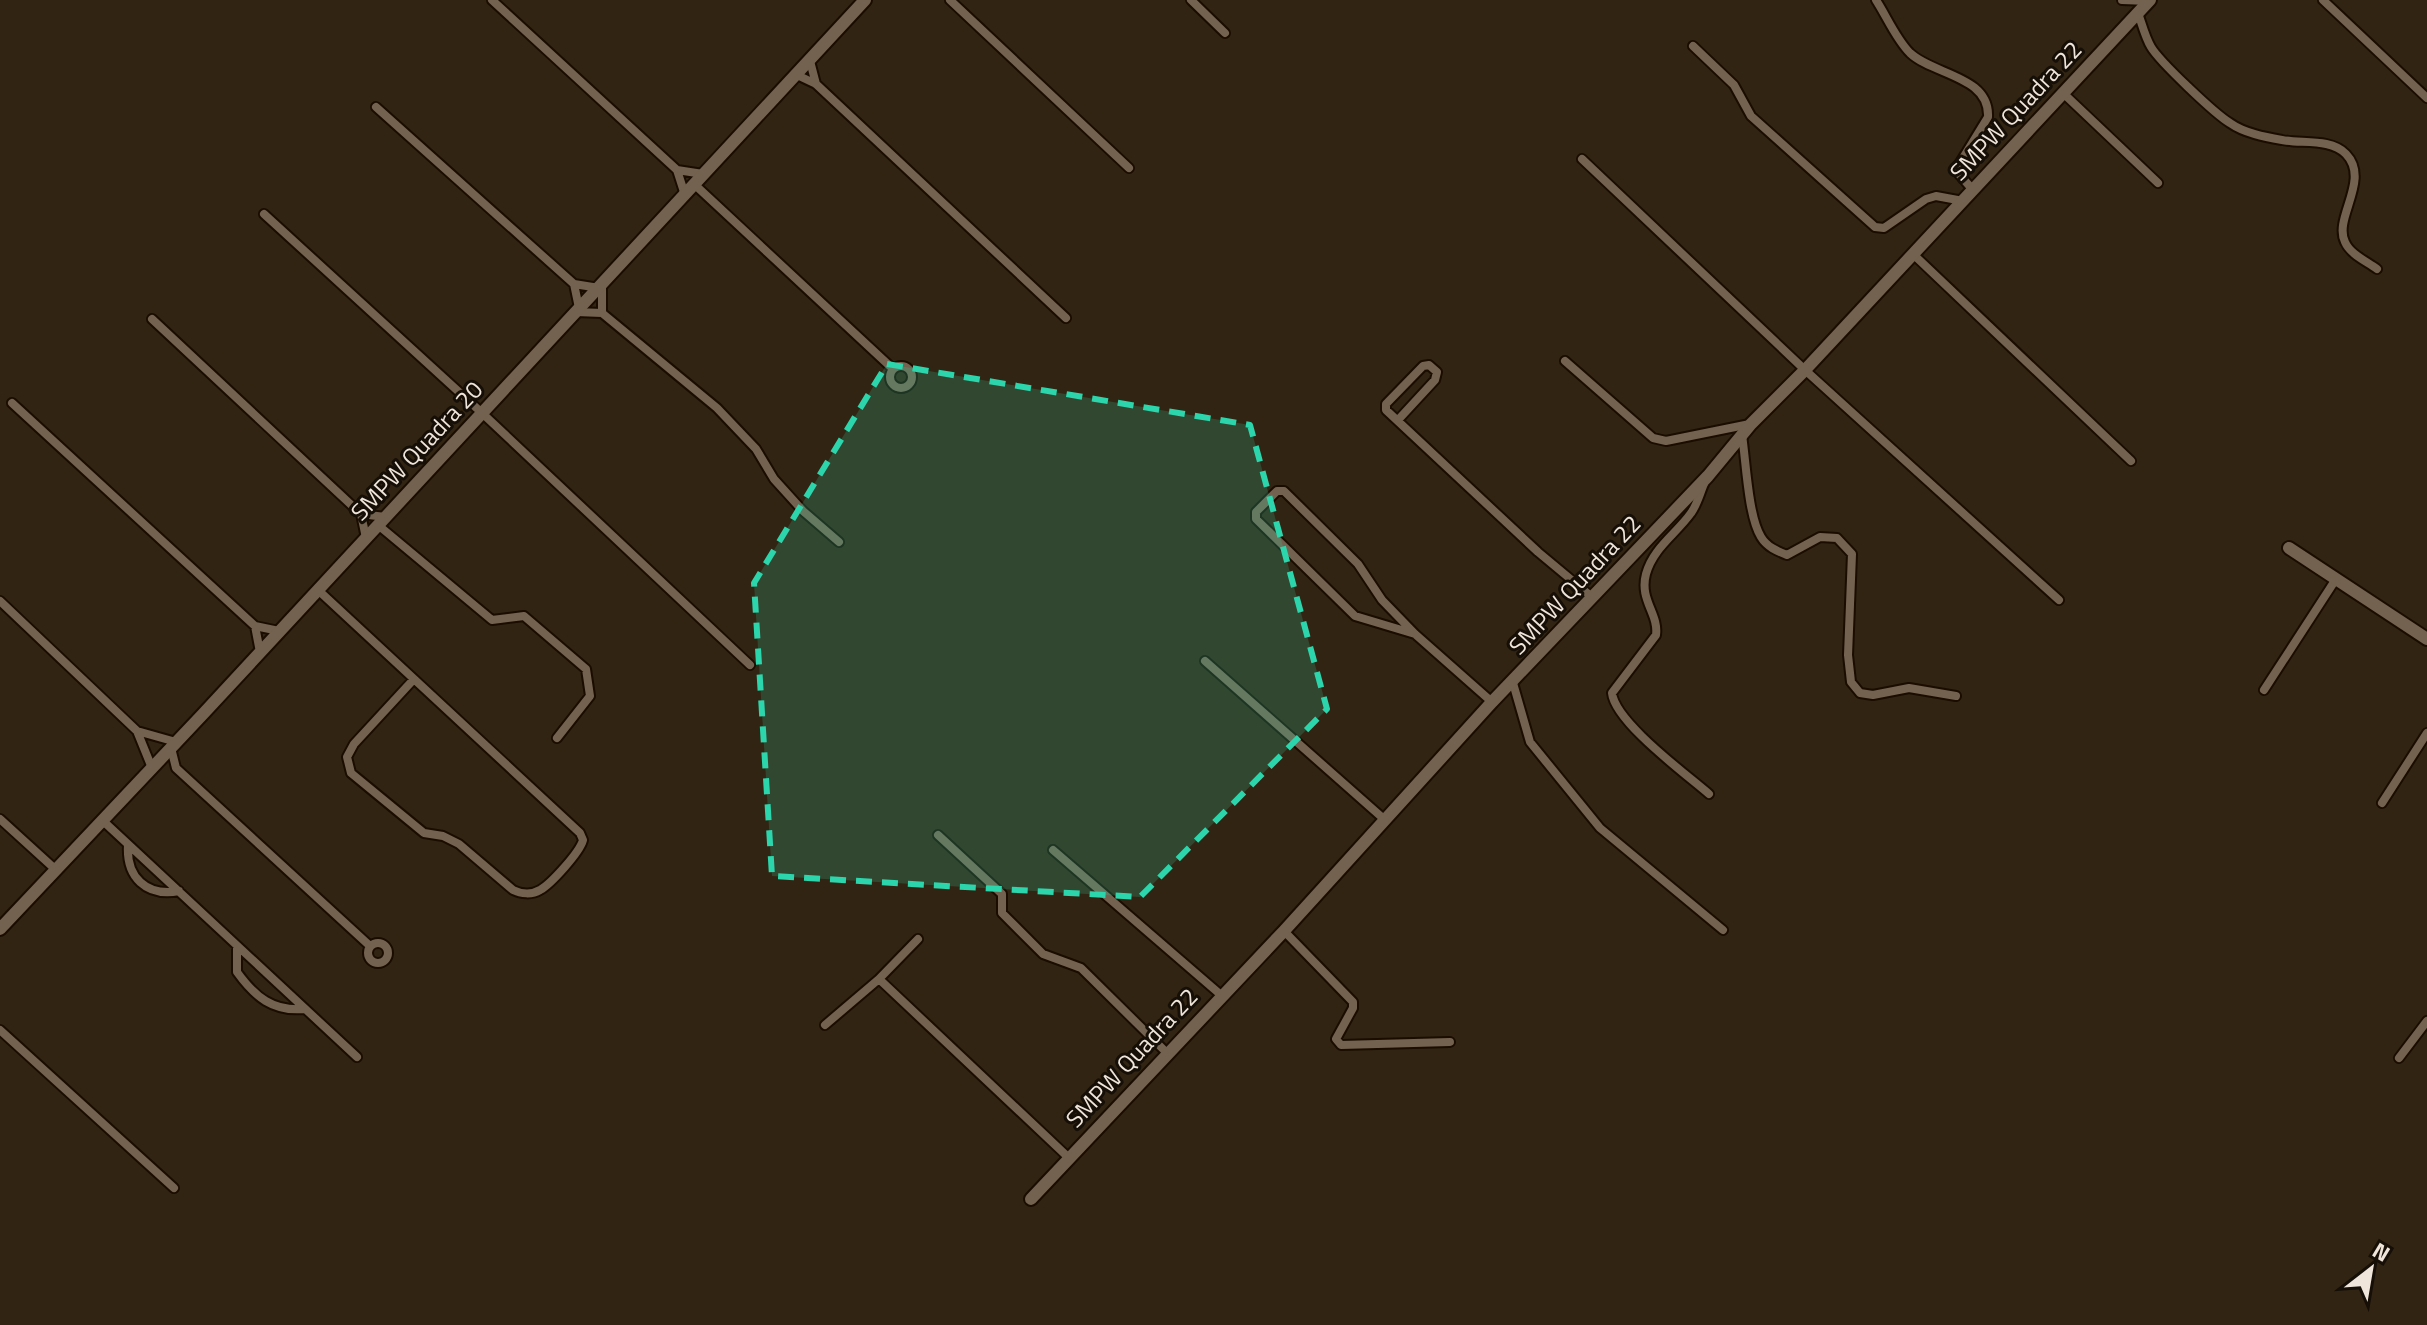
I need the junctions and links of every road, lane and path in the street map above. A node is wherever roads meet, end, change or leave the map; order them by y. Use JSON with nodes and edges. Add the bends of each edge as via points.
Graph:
{"nodes":[{"id":1,"x":492,"y":0,"type":"edge"},
{"id":2,"x":865,"y":0,"type":"edge"},
{"id":3,"x":950,"y":0,"type":"edge"},
{"id":4,"x":1191,"y":0,"type":"edge"},
{"id":5,"x":1876,"y":0,"type":"edge"},
{"id":6,"x":2122,"y":0,"type":"edge"},
{"id":7,"x":2149,"y":0,"type":"edge"},
{"id":8,"x":2323,"y":0,"type":"edge"},
{"id":9,"x":2138,"y":13,"type":"junction"},
{"id":10,"x":1225,"y":33,"type":"dead end"},
{"id":11,"x":1693,"y":46,"type":"dead end"},
{"id":12,"x":810,"y":61,"type":"junction"},
{"id":13,"x":797,"y":75,"type":"junction"},
{"id":14,"x":816,"y":84,"type":"junction"},
{"id":15,"x":2063,"y":93,"type":"junction"},
{"id":16,"x":2427,"y":98,"type":"edge"},
{"id":17,"x":376,"y":107,"type":"dead end"},
{"id":18,"x":1582,"y":159,"type":"dead end"},
{"id":19,"x":1129,"y":168,"type":"dead end"},
{"id":20,"x":677,"y":170,"type":"junction"},
{"id":21,"x":698,"y":179,"type":"junction"},
{"id":22,"x":2158,"y":183,"type":"dead end"},
{"id":23,"x":1973,"y":190,"type":"junction"},
{"id":24,"x":685,"y":195,"type":"junction"},
{"id":25,"x":1963,"y":201,"type":"junction"},
{"id":26,"x":264,"y":214,"type":"dead end"},
{"id":27,"x":1913,"y":254,"type":"junction"},
{"id":28,"x":2377,"y":269,"type":"dead end"},
{"id":29,"x":574,"y":284,"type":"junction"},
{"id":30,"x":600,"y":286,"type":"junction"},
{"id":31,"x":578,"y":310,"type":"junction"},
{"id":32,"x":602,"y":313,"type":"junction"},
{"id":33,"x":1066,"y":318,"type":"dead end"},
{"id":34,"x":152,"y":319,"type":"dead end"},
{"id":35,"x":1565,"y":361,"type":"dead end"},
{"id":36,"x":893,"y":369,"type":"dead end"},
{"id":37,"x":1805,"y":370,"type":"junction"},
{"id":38,"x":1394,"y":396,"type":"junction"},
{"id":39,"x":12,"y":403,"type":"dead end"},
{"id":40,"x":1409,"y":408,"type":"junction"},
{"id":41,"x":482,"y":413,"type":"junction"},
{"id":42,"x":1398,"y":420,"type":"junction"},
{"id":43,"x":1747,"y":429,"type":"junction"},
{"id":44,"x":2131,"y":461,"type":"dead end"},
{"id":45,"x":1708,"y":476,"type":"junction"},
{"id":46,"x":361,"y":514,"type":"junction"},
{"id":47,"x":381,"y":521,"type":"junction"},
{"id":48,"x":366,"y":538,"type":"junction"},
{"id":49,"x":839,"y":542,"type":"dead end"},
{"id":50,"x":2289,"y":548,"type":"dead end"},
{"id":51,"x":2336,"y":579,"type":"junction"},
{"id":52,"x":318,"y":590,"type":"junction"},
{"id":53,"x":1592,"y":597,"type":"junction"},
{"id":54,"x":2059,"y":600,"type":"dead end"},
{"id":55,"x":0,"y":601,"type":"edge"},
{"id":56,"x":255,"y":626,"type":"junction"},
{"id":57,"x":279,"y":631,"type":"junction"},
{"id":58,"x":1415,"y":634,"type":"junction"},
{"id":59,"x":2427,"y":639,"type":"edge"},
{"id":60,"x":260,"y":652,"type":"junction"},
{"id":61,"x":1205,"y":661,"type":"dead end"},
{"id":62,"x":750,"y":665,"type":"dead end"},
{"id":63,"x":414,"y":679,"type":"junction"},
{"id":64,"x":1513,"y":683,"type":"junction"},
{"id":65,"x":2264,"y":690,"type":"dead end"},
{"id":66,"x":1956,"y":696,"type":"dead end"},
{"id":67,"x":1492,"y":702,"type":"junction"},
{"id":68,"x":137,"y":731,"type":"junction"},
{"id":69,"x":2427,"y":733,"type":"edge"},
{"id":70,"x":158,"y":737,"type":"junction"},
{"id":71,"x":557,"y":738,"type":"dead end"},
{"id":72,"x":174,"y":745,"type":"junction"},
{"id":73,"x":145,"y":751,"type":"junction"},
{"id":74,"x":154,"y":766,"type":"junction"},
{"id":75,"x":176,"y":768,"type":"junction"},
{"id":76,"x":1709,"y":794,"type":"dead end"},
{"id":77,"x":2382,"y":803,"type":"dead end"},
{"id":78,"x":0,"y":819,"type":"edge"},
{"id":79,"x":102,"y":820,"type":"junction"},
{"id":80,"x":1385,"y":820,"type":"junction"},
{"id":81,"x":938,"y":835,"type":"dead end"},
{"id":82,"x":128,"y":845,"type":"junction"},
{"id":83,"x":1053,"y":850,"type":"dead end"},
{"id":84,"x":55,"y":869,"type":"junction"},
{"id":85,"x":179,"y":891,"type":"junction"},
{"id":86,"x":0,"y":929,"type":"edge"},
{"id":87,"x":1723,"y":930,"type":"dead end"},
{"id":88,"x":1284,"y":931,"type":"junction"},
{"id":89,"x":918,"y":939,"type":"dead end"},
{"id":90,"x":237,"y":946,"type":"junction"},
{"id":91,"x":370,"y":946,"type":"dead end"},
{"id":92,"x":879,"y":979,"type":"junction"},
{"id":93,"x":1221,"y":995,"type":"junction"},
{"id":94,"x":305,"y":1009,"type":"junction"},
{"id":95,"x":2427,"y":1021,"type":"edge"},
{"id":96,"x":825,"y":1025,"type":"dead end"},
{"id":97,"x":0,"y":1030,"type":"edge"},
{"id":98,"x":1450,"y":1042,"type":"dead end"},
{"id":99,"x":1167,"y":1053,"type":"junction"},
{"id":100,"x":357,"y":1057,"type":"dead end"},
{"id":101,"x":2399,"y":1058,"type":"dead end"},
{"id":102,"x":1069,"y":1158,"type":"junction"},
{"id":103,"x":174,"y":1188,"type":"dead end"},
{"id":104,"x":1031,"y":1199,"type":"dead end"}],
"edges":[{"from":1,"to":20,"type":"street"},
{"from":2,"to":12,"type":"street","name":"SMPW Quadra 20"},
{"from":3,"to":19,"type":"street"},
{"from":4,"to":10,"type":"street"},
{"from":5,"to":23,"type":"street","via":[[1908,51],[1970,84],[1984,99],[1988,117],[1958,166]]},
{"from":6,"to":7,"type":"street"},
{"from":7,"to":9,"type":"street","name":"SMPW Quadra 22"},
{"from":8,"to":16,"type":"street"},
{"from":9,"to":15,"type":"street","name":"SMPW Quadra 22"},
{"from":9,"to":28,"type":"street","via":[[2156,54],[2230,123],[2284,141],[2330,145],[2346,154],[2354,170],[2343,239]]},
{"from":11,"to":25,"type":"street","via":[[1734,85],[1751,116],[1875,227],[1884,228],[1931,197]]},
{"from":12,"to":13,"type":"street","name":"SMPW Quadra 20"},
{"from":12,"to":14,"type":"street"},
{"from":13,"to":14,"type":"street"},
{"from":13,"to":21,"type":"street","name":"SMPW Quadra 20"},
{"from":14,"to":33,"type":"street"},
{"from":15,"to":22,"type":"street"},
{"from":15,"to":23,"type":"street","name":"SMPW Quadra 22"},
{"from":17,"to":29,"type":"street"},
{"from":18,"to":37,"type":"street"},
{"from":20,"to":21,"type":"street"},
{"from":20,"to":24,"type":"street"},
{"from":21,"to":24,"type":"street","name":"SMPW Quadra 20"},
{"from":21,"to":36,"type":"street"},
{"from":23,"to":25,"type":"street","name":"SMPW Quadra 22"},
{"from":24,"to":30,"type":"street","name":"SMPW Quadra 20"},
{"from":25,"to":27,"type":"street","name":"SMPW Quadra 22"},
{"from":26,"to":41,"type":"street"},
{"from":27,"to":37,"type":"street","name":"SMPW Quadra 22"},
{"from":27,"to":44,"type":"street"},
{"from":29,"to":30,"type":"street"},
{"from":29,"to":31,"type":"street"},
{"from":30,"to":31,"type":"street","name":"SMPW Quadra 20"},
{"from":30,"to":32,"type":"street"},
{"from":31,"to":32,"type":"street"},
{"from":31,"to":41,"type":"street","name":"SMPW Quadra 20"},
{"from":32,"to":49,"type":"street","via":[[717,408],[803,511]]},
{"from":34,"to":46,"type":"street"},
{"from":35,"to":43,"type":"street","via":[[1653,438],[1666,441]]},
{"from":37,"to":43,"type":"street","name":"SMPW Quadra 22"},
{"from":37,"to":54,"type":"street"},
{"from":38,"to":40,"type":"street"},
{"from":38,"to":40,"type":"street","via":[[1429,365],[1437,372],[1435,380]]},
{"from":38,"to":42,"type":"street","via":[[1386,410]]},
{"from":39,"to":56,"type":"street"},
{"from":40,"to":42,"type":"street"},
{"from":41,"to":47,"type":"street","name":"SMPW Quadra 20"},
{"from":41,"to":62,"type":"street"},
{"from":42,"to":53,"type":"street"},
{"from":43,"to":45,"type":"street","name":"SMPW Quadra 22"},
{"from":43,"to":66,"type":"street","via":[[1752,507],[1760,537],[1787,555],[1820,537],[1837,538],[1852,554],[1851,682],[1860,693],[1873,695],[1909,688]]},
{"from":45,"to":53,"type":"street","name":"SMPW Quadra 22"},
{"from":45,"to":76,"type":"street","via":[[1692,511],[1650,564],[1643,595],[1656,635],[1612,693],[1636,731]]},
{"from":46,"to":47,"type":"street"},
{"from":46,"to":48,"type":"street"},
{"from":47,"to":48,"type":"street","name":"SMPW Quadra 20"},
{"from":47,"to":71,"type":"street","via":[[492,620],[524,616],[586,669],[590,696]]},
{"from":48,"to":52,"type":"street","name":"SMPW Quadra 20"},
{"from":50,"to":51,"type":"street"},
{"from":51,"to":59,"type":"street"},
{"from":51,"to":65,"type":"street"},
{"from":52,"to":57,"type":"street","name":"SMPW Quadra 20"},
{"from":52,"to":63,"type":"street"},
{"from":53,"to":64,"type":"street","name":"SMPW Quadra 22"},
{"from":55,"to":68,"type":"street"},
{"from":56,"to":57,"type":"street"},
{"from":56,"to":60,"type":"street"},
{"from":57,"to":60,"type":"street","name":"SMPW Quadra 20"},
{"from":58,"to":58,"type":"street","via":[[1382,600],[1358,564],[1284,491],[1277,491],[1256,512],[1256,519],[1355,616]]},
{"from":58,"to":67,"type":"street"},
{"from":60,"to":72,"type":"street","name":"SMPW Quadra 20"},
{"from":61,"to":80,"type":"street"},
{"from":63,"to":63,"type":"street","via":[[580,833],[579,850],[540,890],[513,890],[459,844],[424,833],[351,773],[347,757],[354,744]]},
{"from":64,"to":67,"type":"street","name":"SMPW Quadra 22"},
{"from":64,"to":87,"type":"street","via":[[1530,742],[1600,828]]},
{"from":67,"to":80,"type":"street","name":"SMPW Quadra 22"},
{"from":68,"to":70,"type":"street"},
{"from":68,"to":73,"type":"street"},
{"from":69,"to":77,"type":"street"},
{"from":70,"to":72,"type":"street"},
{"from":70,"to":73,"type":"street"},
{"from":72,"to":74,"type":"street","name":"SMPW Quadra 20"},
{"from":72,"to":75,"type":"street"},
{"from":73,"to":74,"type":"street"},
{"from":74,"to":75,"type":"street"},
{"from":74,"to":79,"type":"street","name":"SMPW Quadra 20"},
{"from":75,"to":91,"type":"street"},
{"from":78,"to":84,"type":"street"},
{"from":79,"to":82,"type":"street"},
{"from":79,"to":84,"type":"street","name":"SMPW Quadra 20"},
{"from":80,"to":88,"type":"street","name":"SMPW Quadra 22"},
{"from":81,"to":99,"type":"street","via":[[1002,894],[1002,913],[1043,954],[1081,968]]},
{"from":82,"to":85,"type":"street"},
{"from":82,"to":85,"type":"street","via":[[128,865],[141,883],[157,893]]},
{"from":83,"to":93,"type":"street"},
{"from":84,"to":86,"type":"street","name":"SMPW Quadra 20"},
{"from":85,"to":90,"type":"street"},
{"from":88,"to":93,"type":"street","name":"SMPW Quadra 22"},
{"from":88,"to":98,"type":"street","via":[[1353,1002],[1336,1039],[1341,1045]]},
{"from":89,"to":92,"type":"street"},
{"from":90,"to":94,"type":"street"},
{"from":90,"to":94,"type":"street","via":[[237,972],[269,1004]]},
{"from":92,"to":96,"type":"street"},
{"from":92,"to":102,"type":"street"},
{"from":93,"to":99,"type":"street","name":"SMPW Quadra 22"},
{"from":94,"to":100,"type":"street"},
{"from":95,"to":101,"type":"street"},
{"from":97,"to":103,"type":"street"},
{"from":99,"to":102,"type":"street","name":"SMPW Quadra 22"},
{"from":102,"to":104,"type":"street","name":"SMPW Quadra 22"}]}
